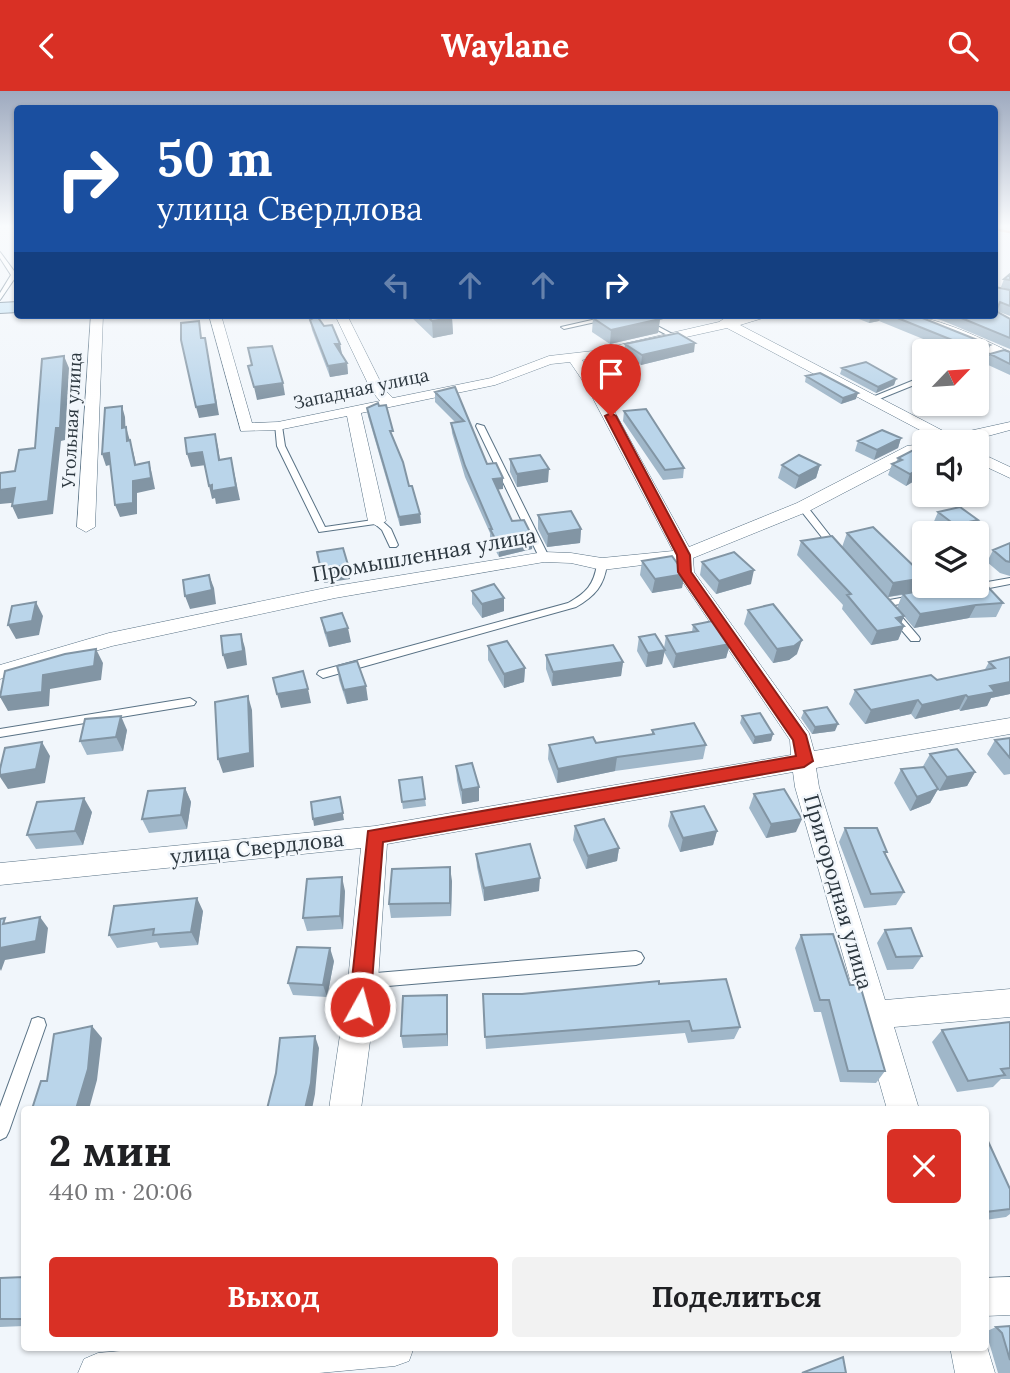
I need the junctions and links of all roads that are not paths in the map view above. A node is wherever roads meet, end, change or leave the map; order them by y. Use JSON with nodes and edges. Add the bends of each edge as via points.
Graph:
{"nodes":[{"id":1,"x":97,"y":319,"type":"edge"},
{"id":2,"x":216,"y":319,"type":"edge"},
{"id":3,"x":343,"y":319,"type":"edge"},
{"id":4,"x":604,"y":319,"type":"edge"},
{"id":5,"x":640,"y":319,"type":"edge"},
{"id":6,"x":720,"y":319,"type":"edge"},
{"id":7,"x":753,"y":319,"type":"edge"},
{"id":8,"x":913,"y":319,"type":"edge"},
{"id":9,"x":731,"y":325,"type":"junction"},
{"id":10,"x":564,"y":327,"type":"dead end"},
{"id":11,"x":675,"y":337,"type":"junction"},
{"id":12,"x":1007,"y":355,"type":"edge"},
{"id":13,"x":574,"y":358,"type":"junction"},
{"id":14,"x":989,"y":359,"type":"edge"},
{"id":15,"x":912,"y":383,"type":"edge"},
{"id":16,"x":874,"y":398,"type":"junction"},
{"id":17,"x":389,"y":403,"type":"junction"},
{"id":18,"x":353,"y":411,"type":"junction"},
{"id":19,"x":278,"y":426,"type":"junction"},
{"id":20,"x":480,"y":426,"type":"dead end"},
{"id":21,"x":1010,"y":426,"type":"edge"},
{"id":22,"x":928,"y":430,"type":"edge"},
{"id":23,"x":989,"y":431,"type":"edge"},
{"id":24,"x":912,"y":449,"type":"edge"},
{"id":25,"x":989,"y":462,"type":"edge"},
{"id":26,"x":1010,"y":473,"type":"edge"},
{"id":27,"x":803,"y":506,"type":"junction"},
{"id":28,"x":377,"y":521,"type":"junction"},
{"id":29,"x":86,"y":527,"type":"dead end"},
{"id":30,"x":393,"y":545,"type":"dead end"},
{"id":31,"x":684,"y":555,"type":"junction"},
{"id":32,"x":842,"y":556,"type":"edge"},
{"id":33,"x":544,"y":557,"type":"junction"},
{"id":34,"x":602,"y":564,"type":"junction"},
{"id":35,"x":1010,"y":581,"type":"edge"},
{"id":36,"x":989,"y":585,"type":"edge"},
{"id":37,"x":876,"y":594,"type":"edge"},
{"id":38,"x":917,"y":598,"type":"edge"},
{"id":39,"x":884,"y":604,"type":"junction"},
{"id":40,"x":915,"y":639,"type":"dead end"},
{"id":41,"x":0,"y":672,"type":"edge"},
{"id":42,"x":323,"y":674,"type":"dead end"},
{"id":43,"x":190,"y":702,"type":"dead end"},
{"id":44,"x":1010,"y":726,"type":"edge"},
{"id":45,"x":0,"y":733,"type":"edge"},
{"id":46,"x":804,"y":761,"type":"junction"},
{"id":47,"x":374,"y":836,"type":"junction"},
{"id":48,"x":0,"y":874,"type":"edge"},
{"id":49,"x":636,"y":958,"type":"dead end"},
{"id":50,"x":363,"y":981,"type":"junction"},
{"id":51,"x":1010,"y":1003,"type":"edge"},
{"id":52,"x":874,"y":1015,"type":"junction"},
{"id":53,"x":38,"y":1025,"type":"dead end"},
{"id":54,"x":345,"y":1106,"type":"edge"},
{"id":55,"x":902,"y":1106,"type":"edge"},
{"id":56,"x":0,"y":1131,"type":"edge"},
{"id":57,"x":1010,"y":1296,"type":"edge"},
{"id":58,"x":989,"y":1297,"type":"edge"},
{"id":59,"x":364,"y":1351,"type":"edge"},
{"id":60,"x":970,"y":1351,"type":"edge"},
{"id":61,"x":309,"y":1358,"type":"edge"},
{"id":62,"x":98,"y":1373,"type":"edge"},
{"id":63,"x":975,"y":1373,"type":"edge"}],
"edges":[{"from":1,"to":29,"type":"street","name":"Угольная улица"},
{"from":2,"to":19,"type":"street","name":"Западная улица","via":[[246,428]]},
{"from":3,"to":17,"type":"street"},
{"from":4,"to":10,"type":"lane"},
{"from":5,"to":11,"type":"lane"},
{"from":6,"to":9,"type":"street"},
{"from":7,"to":9,"type":"street","name":"Западная улица"},
{"from":8,"to":12,"type":"street"},
{"from":9,"to":11,"type":"street","name":"Западная улица"},
{"from":9,"to":16,"type":"street"},
{"from":11,"to":13,"type":"street","name":"Западная улица"},
{"from":12,"to":14,"type":"lane"},
{"from":13,"to":17,"type":"street","name":"Западная улица","via":[[537,364],[495,381]]},
{"from":13,"to":31,"type":"street","name":"Пригородная улица"},
{"from":15,"to":16,"type":"lane"},
{"from":16,"to":22,"type":"street"},
{"from":17,"to":18,"type":"street","name":"Западная улица"},
{"from":18,"to":19,"type":"street","name":"Западная улица"},
{"from":18,"to":28,"type":"street"},
{"from":19,"to":28,"type":"lane","via":[[281,446],[322,530]]},
{"from":20,"to":33,"type":"lane"},
{"from":21,"to":23,"type":"street"},
{"from":24,"to":27,"type":"street","name":"Промышленная улица"},
{"from":25,"to":26,"type":"street"},
{"from":27,"to":31,"type":"street","name":"Промышленная улица"},
{"from":27,"to":32,"type":"lane"},
{"from":28,"to":30,"type":"lane"},
{"from":31,"to":34,"type":"street","name":"Промышленная улица"},
{"from":31,"to":46,"type":"street","name":"Пригородная улица","via":[[685,572],[801,739]]},
{"from":33,"to":34,"type":"street","name":"Промышленная улица"},
{"from":33,"to":41,"type":"street","name":"Промышленная улица","via":[[335,592],[109,640]]},
{"from":34,"to":42,"type":"lane","via":[[593,593],[572,605]]},
{"from":35,"to":36,"type":"lane"},
{"from":37,"to":39,"type":"lane"},
{"from":38,"to":39,"type":"lane"},
{"from":39,"to":40,"type":"lane"},
{"from":43,"to":45,"type":"lane"},
{"from":44,"to":46,"type":"street","name":"улица Свердлова"},
{"from":46,"to":47,"type":"street","name":"улица Свердлова"},
{"from":46,"to":52,"type":"street","name":"Пригородная улица","via":[[807,787]]},
{"from":47,"to":48,"type":"street","name":"улица Свердлова"},
{"from":47,"to":50,"type":"street"},
{"from":49,"to":50,"type":"lane"},
{"from":50,"to":54,"type":"street"},
{"from":51,"to":52,"type":"street"},
{"from":52,"to":55,"type":"street","name":"Пригородная улица"},
{"from":53,"to":56,"type":"lane"},
{"from":57,"to":58,"type":"street"},
{"from":59,"to":61,"type":"street"},
{"from":60,"to":63,"type":"street"},
{"from":61,"to":62,"type":"street"}]}
